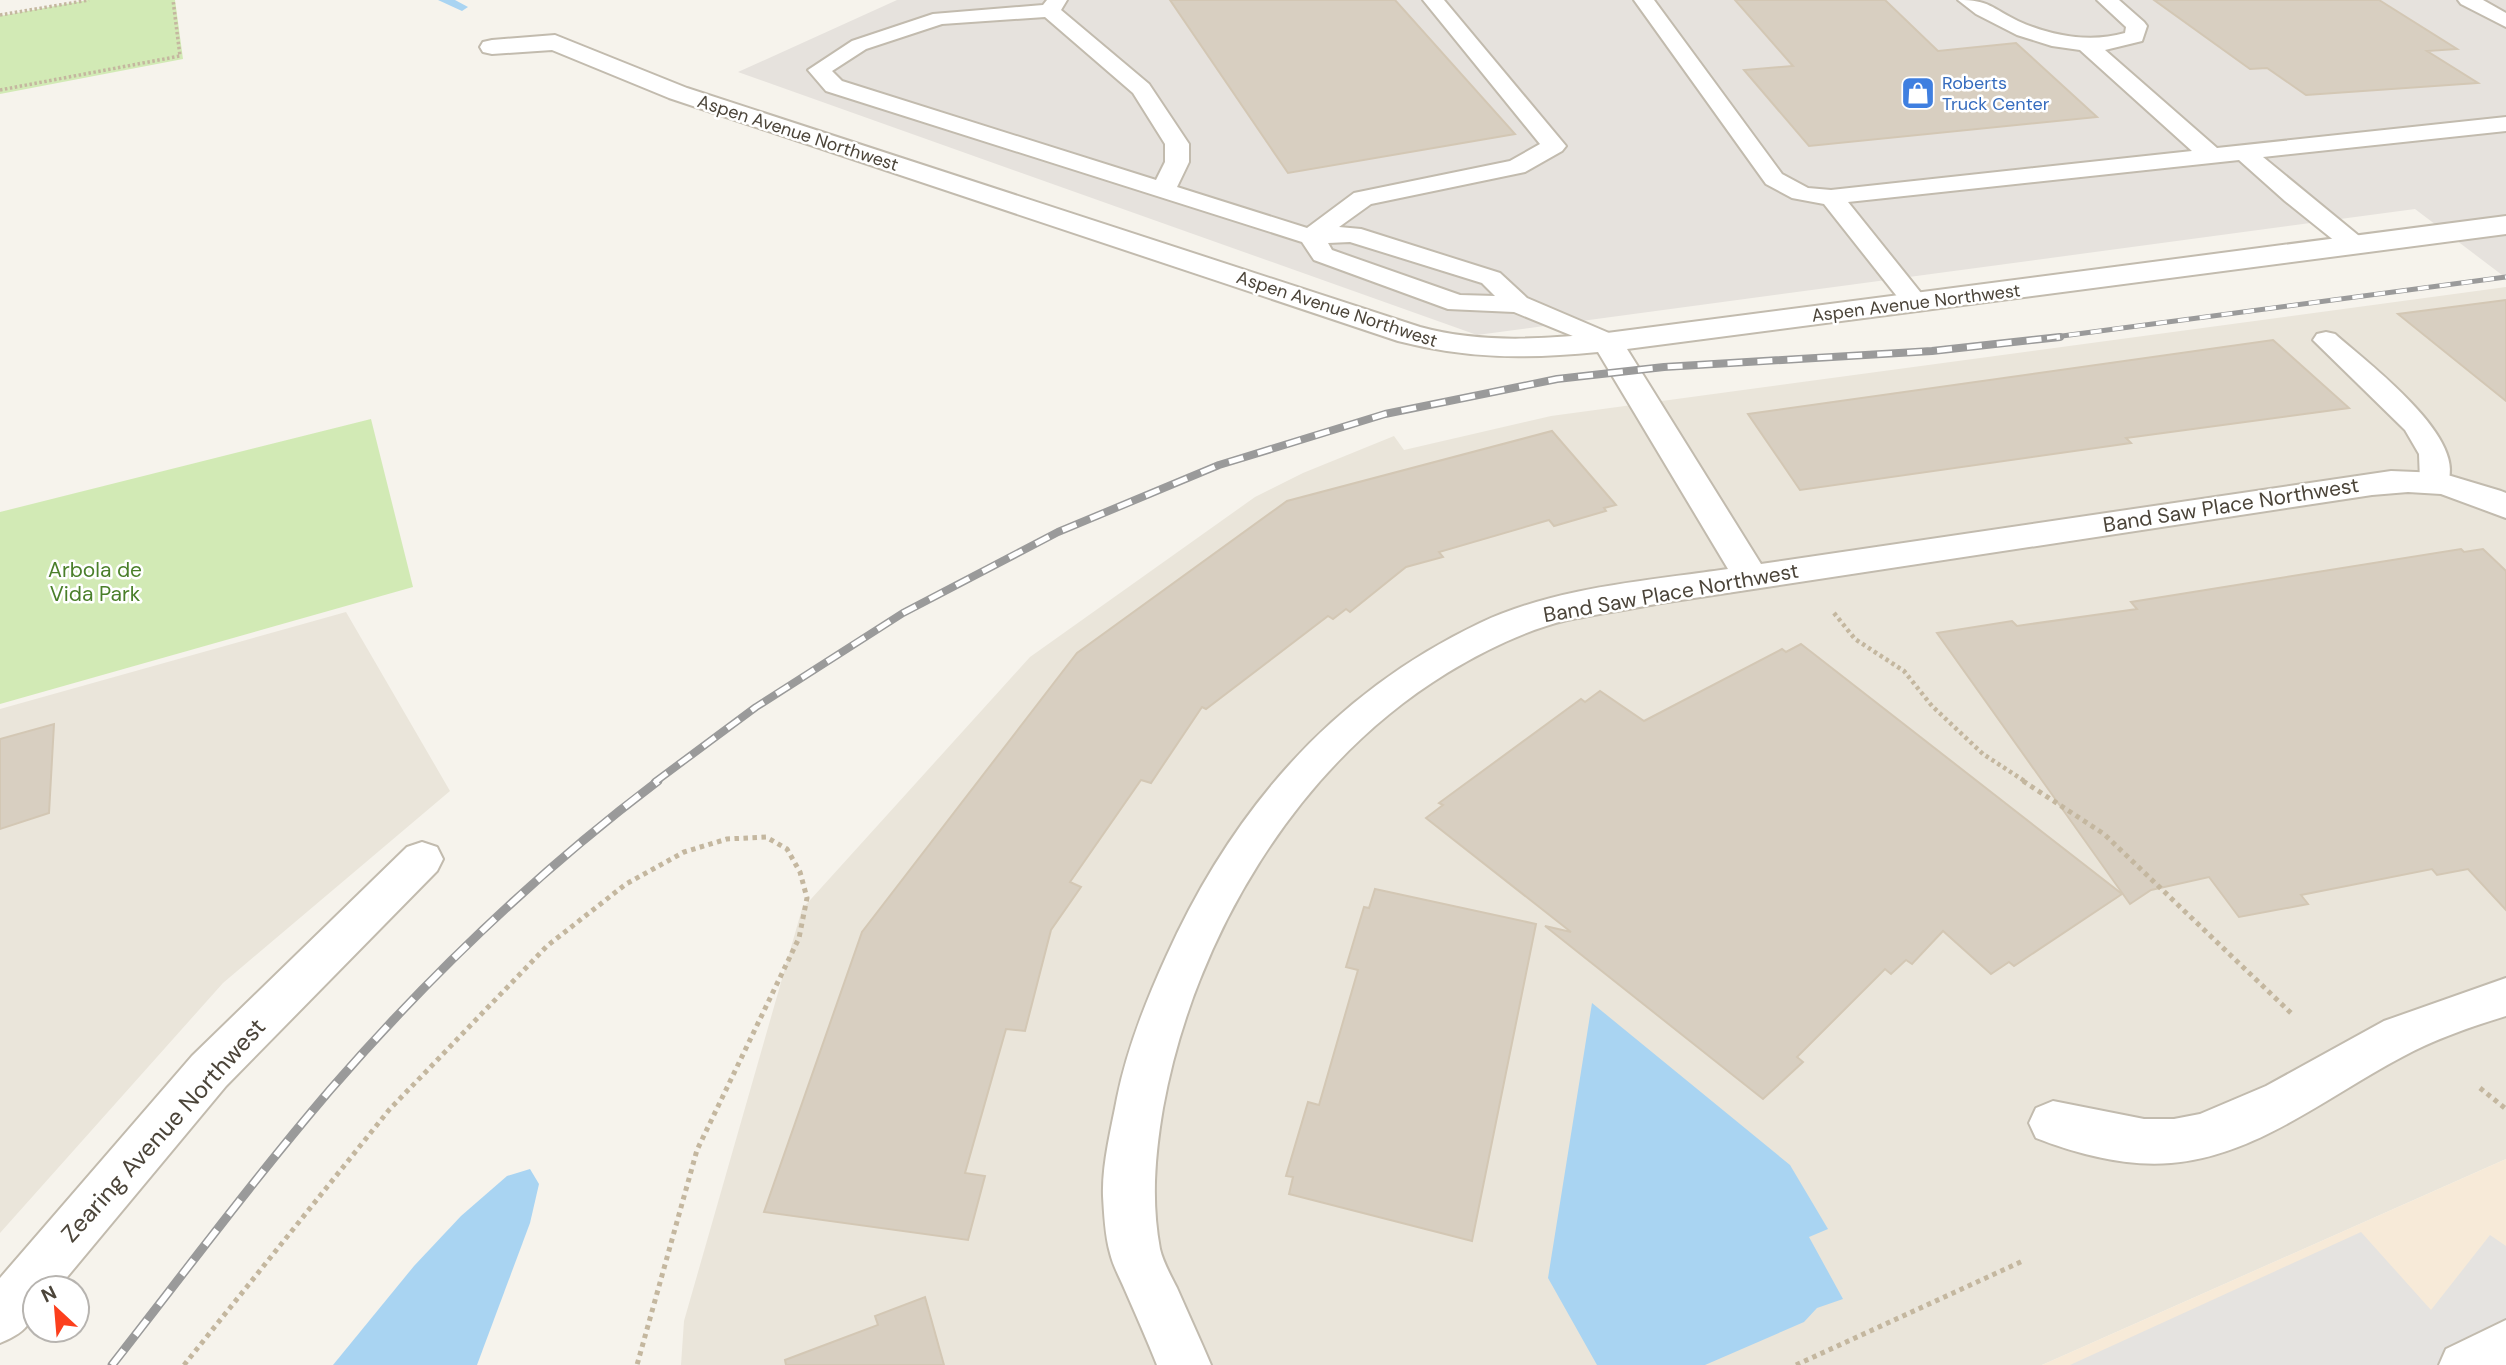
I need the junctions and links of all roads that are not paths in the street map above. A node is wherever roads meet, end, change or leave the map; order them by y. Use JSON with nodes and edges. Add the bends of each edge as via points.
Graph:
{"nodes":[{"id":1,"x":1433,"y":0,"type":"edge"},
{"id":2,"x":1644,"y":0,"type":"edge"},
{"id":3,"x":1969,"y":0,"type":"edge"},
{"id":4,"x":2107,"y":0,"type":"edge"},
{"id":5,"x":2468,"y":0,"type":"edge"},
{"id":6,"x":1054,"y":5,"type":"edge"},
{"id":7,"x":2506,"y":21,"type":"edge"},
{"id":8,"x":2086,"y":44,"type":"junction"},
{"id":9,"x":492,"y":47,"type":"dead end"},
{"id":10,"x":2506,"y":124,"type":"edge"},
{"id":11,"x":2245,"y":152,"type":"junction"},
{"id":12,"x":2211,"y":156,"type":"junction"},
{"id":13,"x":1163,"y":190,"type":"junction"},
{"id":14,"x":1831,"y":197,"type":"junction"},
{"id":15,"x":2506,"y":225,"type":"edge"},
{"id":16,"x":1311,"y":237,"type":"junction"},
{"id":17,"x":2355,"y":245,"type":"junction"},
{"id":18,"x":1916,"y":303,"type":"junction"},
{"id":19,"x":2326,"y":340,"type":"dead end"},
{"id":20,"x":1607,"y":342,"type":"junction"},
{"id":21,"x":2435,"y":481,"type":"junction"},
{"id":22,"x":2506,"y":507,"type":"edge"},
{"id":23,"x":1751,"y":577,"type":"junction"},
{"id":24,"x":422,"y":859,"type":"dead end"},
{"id":25,"x":2506,"y":997,"type":"edge"},
{"id":26,"x":2053,"y":1123,"type":"dead end"},
{"id":27,"x":0,"y":1317,"type":"edge"},
{"id":28,"x":2506,"y":1343,"type":"edge"},
{"id":29,"x":1184,"y":1365,"type":"edge"},
{"id":30,"x":2462,"y":1365,"type":"edge"}],
"edges":[{"from":1,"to":16,"type":"lane","via":[[1554,146],[1517,167],[1363,198]]},
{"from":2,"to":14,"type":"lane","via":[[1774,179],[1790,192]]},
{"from":3,"to":8,"type":"lane","via":[[2028,33],[2053,42]]},
{"from":4,"to":8,"type":"lane","via":[[2137,26],[2135,37]]},
{"from":5,"to":7,"type":"lane"},
{"from":6,"to":13,"type":"lane","via":[[1141,89],[1177,144],[1177,162]]},
{"from":6,"to":13,"type":"lane","via":[[940,18],[859,45],[819,70],[834,86]]},
{"from":8,"to":12,"type":"lane"},
{"from":9,"to":20,"type":"street","name":"Aspen Avenue Northwest","via":[[555,42],[678,93],[1425,339],[1478,349]]},
{"from":10,"to":11,"type":"lane"},
{"from":11,"to":12,"type":"lane"},
{"from":11,"to":17,"type":"lane"},
{"from":12,"to":14,"type":"lane"},
{"from":13,"to":16,"type":"lane"},
{"from":14,"to":18,"type":"lane"},
{"from":15,"to":17,"type":"street","name":"Aspen Avenue Northwest"},
{"from":16,"to":20,"type":"lane","via":[[1352,234],[1491,278],[1518,304]]},
{"from":17,"to":18,"type":"street","name":"Aspen Avenue Northwest"},
{"from":18,"to":20,"type":"street","name":"Aspen Avenue Northwest"},
{"from":19,"to":21,"type":"lane","via":[[2403,410],[2424,437],[2433,454]]},
{"from":20,"to":23,"type":"street"},
{"from":21,"to":22,"type":"street","name":"Band Saw Place Northwest","via":[[2462,487]]},
{"from":21,"to":23,"type":"street","name":"Band Saw Place Northwest","via":[[2372,484]]},
{"from":23,"to":29,"type":"street","name":"Band Saw Place Northwest","via":[[1560,609],[1496,631],[1433,664],[1383,699],[1332,744],[1279,801],[1203,923],[1173,991],[1149,1058],[1133,1142],[1128,1194],[1135,1253]]},
{"from":24,"to":27,"type":"street","name":"Zearing Avenue Northwest","via":[[209,1071]]},
{"from":25,"to":26,"type":"street","via":[[2386,1042],[2226,1130],[2174,1141],[2123,1139]]},
{"from":28,"to":30,"type":"lane"}]}
